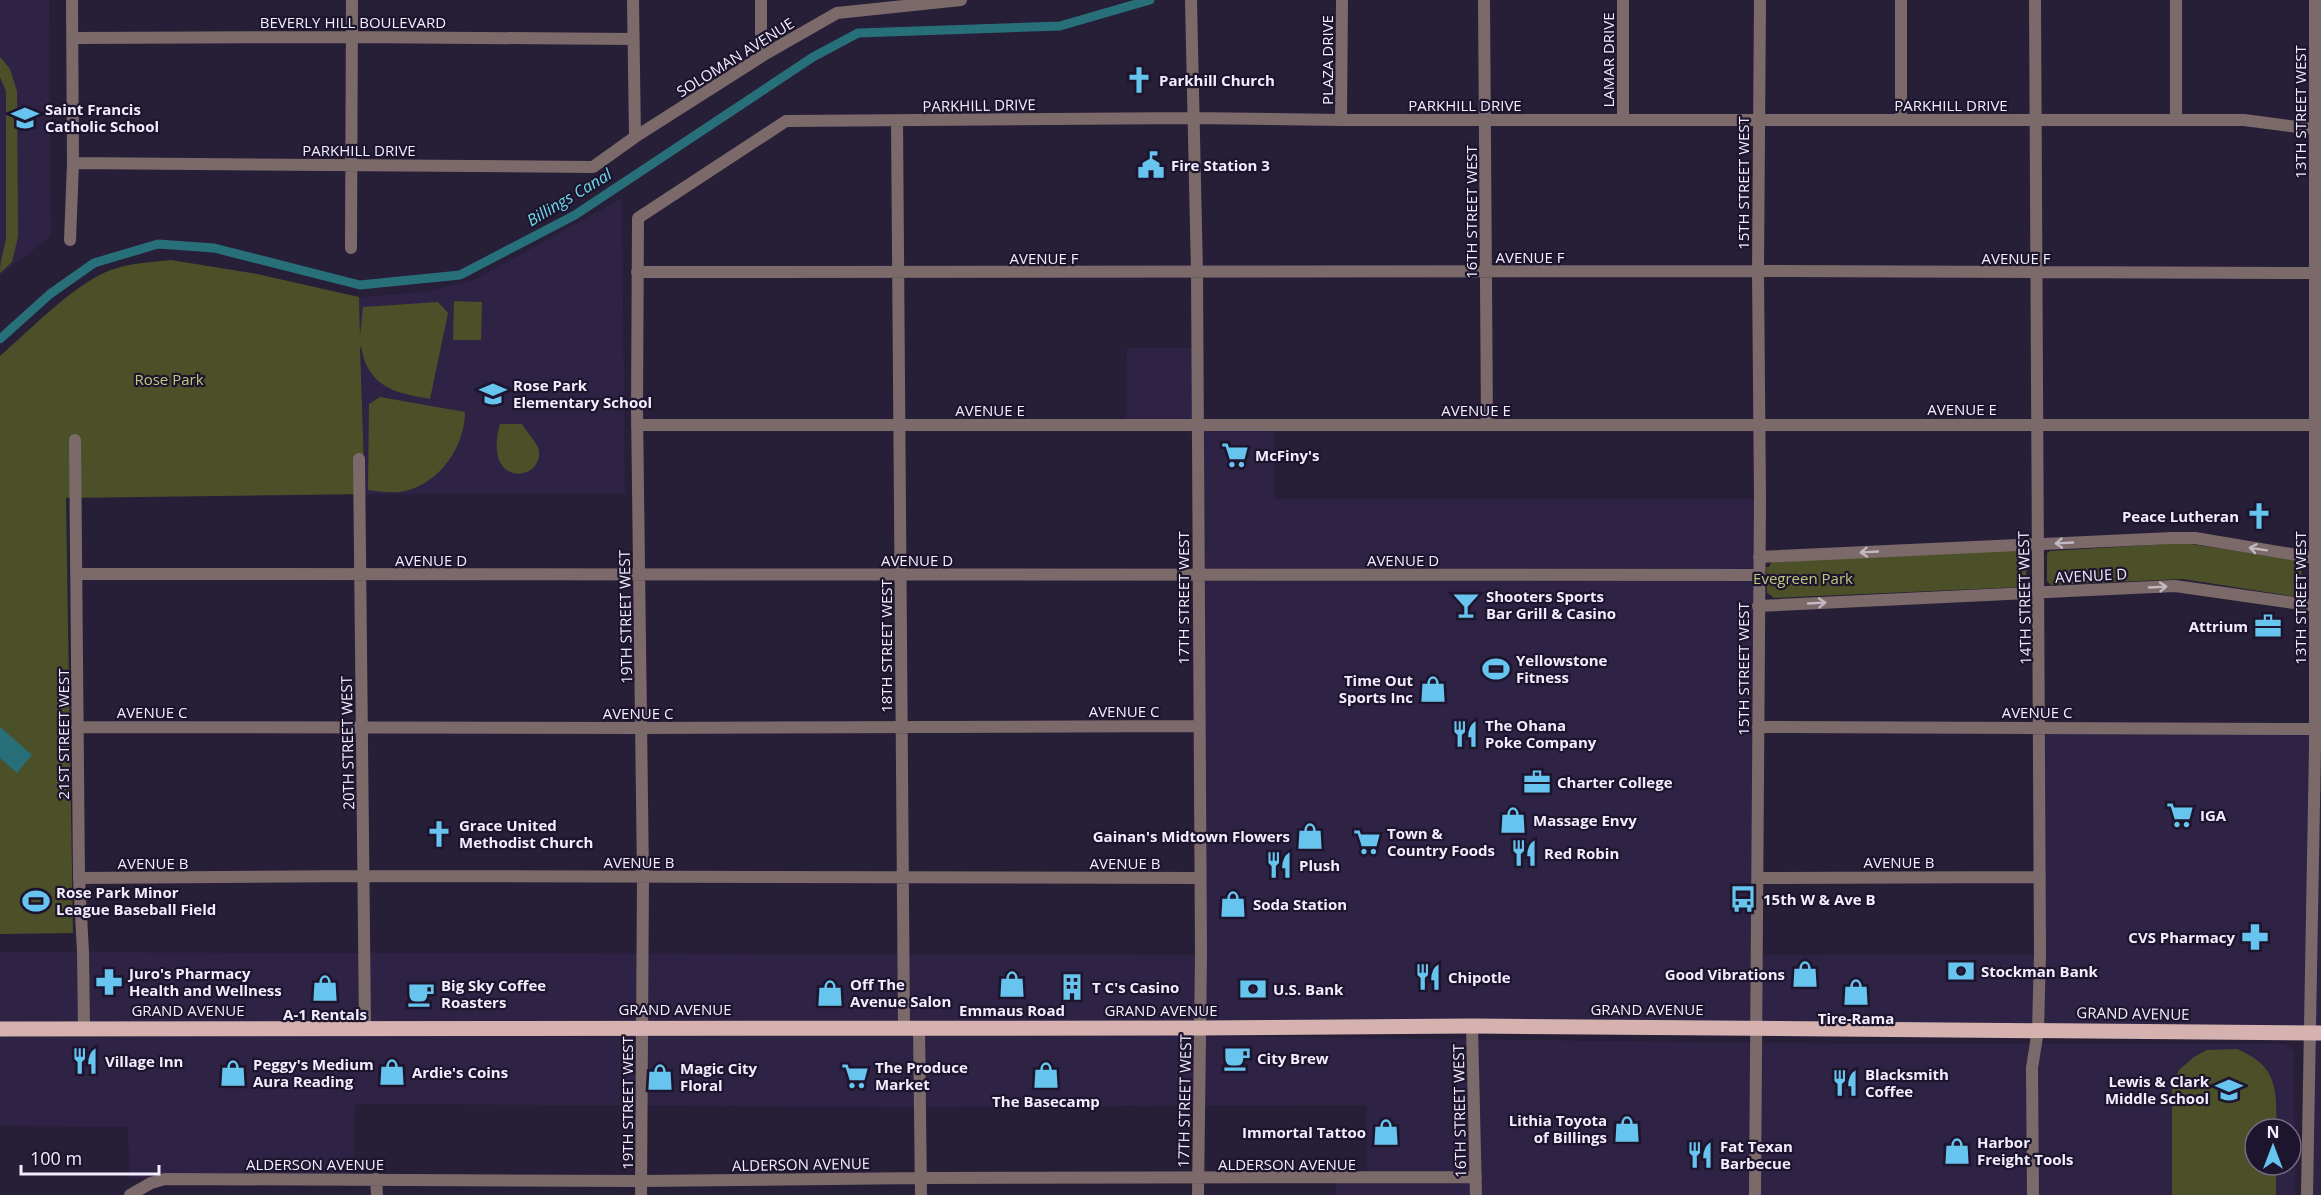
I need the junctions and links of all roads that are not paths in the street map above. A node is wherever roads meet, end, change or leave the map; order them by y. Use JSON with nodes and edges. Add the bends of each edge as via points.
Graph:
{"nodes":[{"id":1,"x":72,"y":0,"type":"edge"},
{"id":2,"x":352,"y":0,"type":"edge"},
{"id":3,"x":633,"y":0,"type":"edge"},
{"id":4,"x":761,"y":0,"type":"edge"},
{"id":5,"x":961,"y":0,"type":"edge"},
{"id":6,"x":1342,"y":0,"type":"edge"},
{"id":7,"x":1484,"y":0,"type":"edge"},
{"id":8,"x":1623,"y":0,"type":"edge"},
{"id":9,"x":1760,"y":0,"type":"edge"},
{"id":10,"x":1901,"y":0,"type":"edge"},
{"id":11,"x":2035,"y":0,"type":"edge"},
{"id":12,"x":2176,"y":0,"type":"edge"},
{"id":13,"x":2315,"y":0,"type":"edge"},
{"id":14,"x":1191,"y":2,"type":"edge"},
{"id":15,"x":892,"y":4,"type":"edge"},
{"id":16,"x":351,"y":37,"type":"junction"},
{"id":17,"x":73,"y":38,"type":"junction"},
{"id":18,"x":633,"y":39,"type":"junction"},
{"id":19,"x":767,"y":53,"type":"junction"},
{"id":20,"x":1192,"y":118,"type":"junction"},
{"id":21,"x":2035,"y":119,"type":"junction"},
{"id":22,"x":1341,"y":120,"type":"junction"},
{"id":23,"x":1485,"y":120,"type":"junction"},
{"id":24,"x":1623,"y":120,"type":"junction"},
{"id":25,"x":1758,"y":120,"type":"junction"},
{"id":26,"x":1901,"y":120,"type":"junction"},
{"id":27,"x":2176,"y":120,"type":"junction"},
{"id":28,"x":897,"y":121,"type":"junction"},
{"id":29,"x":2318,"y":130,"type":"edge"},
{"id":30,"x":635,"y":136,"type":"junction"},
{"id":31,"x":73,"y":163,"type":"junction"},
{"id":32,"x":350,"y":165,"type":"junction"},
{"id":33,"x":638,"y":219,"type":"joint"},
{"id":34,"x":70,"y":240,"type":"dead end"},
{"id":35,"x":351,"y":248,"type":"dead end"},
{"id":36,"x":1758,"y":271,"type":"junction"},
{"id":37,"x":637,"y":273,"type":"junction"},
{"id":38,"x":898,"y":273,"type":"junction"},
{"id":39,"x":1197,"y":273,"type":"junction"},
{"id":40,"x":1486,"y":273,"type":"junction"},
{"id":41,"x":2036,"y":273,"type":"junction"},
{"id":42,"x":2317,"y":282,"type":"edge"},
{"id":43,"x":1760,"y":423,"type":"junction"},
{"id":44,"x":2037,"y":424,"type":"junction"},
{"id":45,"x":2315,"y":424,"type":"junction"},
{"id":46,"x":637,"y":425,"type":"junction"},
{"id":47,"x":899,"y":425,"type":"junction"},
{"id":48,"x":1197,"y":425,"type":"junction"},
{"id":49,"x":1487,"y":425,"type":"junction"},
{"id":50,"x":75,"y":440,"type":"dead end"},
{"id":51,"x":2318,"y":440,"type":"edge"},
{"id":52,"x":359,"y":459,"type":"dead end"},
{"id":53,"x":2038,"y":544,"type":"junction"},
{"id":54,"x":1759,"y":557,"type":"junction"},
{"id":55,"x":2315,"y":558,"type":"junction"},
{"id":56,"x":76,"y":574,"type":"junction"},
{"id":57,"x":359,"y":575,"type":"junction"},
{"id":58,"x":639,"y":575,"type":"junction"},
{"id":59,"x":900,"y":575,"type":"junction"},
{"id":60,"x":1198,"y":575,"type":"junction"},
{"id":61,"x":1758,"y":575,"type":"junction"},
{"id":62,"x":2039,"y":592,"type":"junction"},
{"id":63,"x":2317,"y":599,"type":"edge"},
{"id":64,"x":1758,"y":606,"type":"junction"},
{"id":65,"x":902,"y":726,"type":"junction"},
{"id":66,"x":1198,"y":726,"type":"junction"},
{"id":67,"x":2040,"y":726,"type":"junction"},
{"id":68,"x":77,"y":727,"type":"junction"},
{"id":69,"x":361,"y":727,"type":"junction"},
{"id":70,"x":1758,"y":727,"type":"junction"},
{"id":71,"x":641,"y":728,"type":"junction"},
{"id":72,"x":2315,"y":729,"type":"junction"},
{"id":73,"x":2318,"y":747,"type":"edge"},
{"id":74,"x":364,"y":876,"type":"junction"},
{"id":75,"x":643,"y":877,"type":"junction"},
{"id":76,"x":903,"y":877,"type":"junction"},
{"id":77,"x":2040,"y":877,"type":"junction"},
{"id":78,"x":79,"y":878,"type":"junction"},
{"id":79,"x":1200,"y":878,"type":"junction"},
{"id":80,"x":1758,"y":878,"type":"junction"},
{"id":81,"x":1472,"y":1026,"type":"junction"},
{"id":82,"x":365,"y":1027,"type":"junction"},
{"id":83,"x":642,"y":1027,"type":"junction"},
{"id":84,"x":911,"y":1027,"type":"junction"},
{"id":85,"x":1757,"y":1027,"type":"junction"},
{"id":86,"x":84,"y":1028,"type":"junction"},
{"id":87,"x":1200,"y":1028,"type":"junction"},
{"id":88,"x":0,"y":1029,"type":"edge"},
{"id":89,"x":2038,"y":1030,"type":"junction"},
{"id":90,"x":2316,"y":1033,"type":"edge"},
{"id":91,"x":1476,"y":1177,"type":"junction"},
{"id":92,"x":921,"y":1178,"type":"junction"},
{"id":93,"x":376,"y":1179,"type":"junction"},
{"id":94,"x":1198,"y":1179,"type":"junction"},
{"id":95,"x":641,"y":1181,"type":"junction"},
{"id":96,"x":130,"y":1195,"type":"edge"},
{"id":97,"x":376,"y":1195,"type":"edge"},
{"id":98,"x":641,"y":1195,"type":"edge"},
{"id":99,"x":921,"y":1195,"type":"edge"},
{"id":100,"x":1198,"y":1195,"type":"edge"},
{"id":101,"x":1476,"y":1195,"type":"edge"},
{"id":102,"x":1755,"y":1195,"type":"edge"},
{"id":103,"x":2033,"y":1195,"type":"edge"},
{"id":104,"x":2307,"y":1195,"type":"edge"}],
"edges":[{"from":1,"to":17,"type":"street"},
{"from":2,"to":16,"type":"street"},
{"from":3,"to":18,"type":"street"},
{"from":4,"to":19,"type":"street","via":[[761,33]]},
{"from":5,"to":15,"type":"street","name":"SOLOMAN AVENUE"},
{"from":6,"to":22,"type":"street","name":"PLAZA DRIVE"},
{"from":7,"to":23,"type":"street","name":"16TH STREET WEST"},
{"from":8,"to":24,"type":"street","name":"LAMAR DRIVE"},
{"from":9,"to":25,"type":"street","name":"15TH STREET WEST"},
{"from":10,"to":26,"type":"street"},
{"from":11,"to":21,"type":"street","name":"14TH STREET WEST"},
{"from":12,"to":27,"type":"street"},
{"from":13,"to":29,"type":"street","name":"13TH STREET WEST"},
{"from":14,"to":20,"type":"street","name":"17TH STREET WEST"},
{"from":15,"to":19,"type":"street","name":"SOLOMAN AVENUE","via":[[837,13]]},
{"from":16,"to":17,"type":"street","name":"BEVERLY HILL BOULEVARD"},
{"from":16,"to":18,"type":"street","name":"BEVERLY HILL BOULEVARD"},
{"from":16,"to":32,"type":"street"},
{"from":17,"to":31,"type":"street"},
{"from":18,"to":30,"type":"street"},
{"from":19,"to":30,"type":"street","name":"SOLOMAN AVENUE"},
{"from":20,"to":22,"type":"street","name":"PARKHILL DRIVE"},
{"from":20,"to":28,"type":"street","name":"PARKHILL DRIVE"},
{"from":20,"to":39,"type":"street","name":"17TH STREET WEST"},
{"from":21,"to":26,"type":"street","name":"PARKHILL DRIVE"},
{"from":21,"to":27,"type":"street","name":"PARKHILL DRIVE"},
{"from":21,"to":41,"type":"street","name":"14TH STREET WEST"},
{"from":22,"to":23,"type":"street","name":"PARKHILL DRIVE"},
{"from":23,"to":24,"type":"street","name":"PARKHILL DRIVE"},
{"from":23,"to":40,"type":"street","name":"16TH STREET WEST"},
{"from":24,"to":25,"type":"street","name":"PARKHILL DRIVE"},
{"from":25,"to":26,"type":"street","name":"PARKHILL DRIVE"},
{"from":25,"to":36,"type":"street","name":"15TH STREET WEST"},
{"from":27,"to":29,"type":"street","name":"PARKHILL DRIVE","via":[[2244,120]]},
{"from":28,"to":33,"type":"street","name":"PARKHILL DRIVE","via":[[786,121]]},
{"from":28,"to":38,"type":"street","name":"18TH STREET WEST"},
{"from":29,"to":42,"type":"street","name":"13TH STREET WEST"},
{"from":30,"to":32,"type":"street","name":"PARKHILL DRIVE","via":[[593,167]]},
{"from":31,"to":32,"type":"street","name":"PARKHILL DRIVE"},
{"from":31,"to":34,"type":"street"},
{"from":32,"to":35,"type":"street"},
{"from":33,"to":37,"type":"street","name":"19TH STREET WEST"},
{"from":36,"to":40,"type":"street","name":"AVENUE F"},
{"from":36,"to":41,"type":"street","name":"AVENUE F"},
{"from":36,"to":43,"type":"street","name":"15TH STREET WEST"},
{"from":37,"to":38,"type":"street","name":"AVENUE F"},
{"from":37,"to":46,"type":"street","name":"19TH STREET WEST"},
{"from":38,"to":39,"type":"street","name":"AVENUE F"},
{"from":38,"to":47,"type":"street","name":"18TH STREET WEST"},
{"from":39,"to":40,"type":"street","name":"AVENUE F"},
{"from":39,"to":48,"type":"street","name":"17TH STREET WEST"},
{"from":40,"to":49,"type":"street","name":"16TH STREET WEST"},
{"from":41,"to":42,"type":"street","name":"AVENUE F"},
{"from":41,"to":44,"type":"street","name":"14TH STREET WEST"},
{"from":42,"to":45,"type":"street","name":"13TH STREET WEST"},
{"from":43,"to":44,"type":"street","name":"AVENUE E"},
{"from":43,"to":49,"type":"street","name":"AVENUE E"},
{"from":43,"to":54,"type":"street","name":"15TH STREET WEST"},
{"from":44,"to":45,"type":"street","name":"AVENUE E"},
{"from":44,"to":53,"type":"street","name":"14TH STREET WEST"},
{"from":45,"to":51,"type":"street","name":"13TH STREET WEST"},
{"from":46,"to":47,"type":"street","name":"AVENUE E"},
{"from":46,"to":58,"type":"street","name":"19TH STREET WEST"},
{"from":47,"to":48,"type":"street","name":"AVENUE E"},
{"from":47,"to":59,"type":"street","name":"18TH STREET WEST"},
{"from":48,"to":49,"type":"street","name":"AVENUE E"},
{"from":48,"to":60,"type":"street","name":"17TH STREET WEST"},
{"from":50,"to":56,"type":"street","name":"21ST STREET WEST"},
{"from":51,"to":55,"type":"street","name":"13TH STREET WEST"},
{"from":52,"to":57,"type":"street","name":"20TH STREET WEST"},
{"from":53,"to":54,"type":"street","one_way":true},
{"from":55,"to":53,"type":"street","one_way":true,"via":[[2195,538]]},
{"from":53,"to":62,"type":"street","name":"14TH STREET WEST"},
{"from":54,"to":61,"type":"street","name":"15TH STREET WEST"},
{"from":55,"to":63,"type":"street","name":"13TH STREET WEST"},
{"from":56,"to":57,"type":"street","name":"AVENUE D"},
{"from":56,"to":68,"type":"street","name":"21ST STREET WEST"},
{"from":57,"to":58,"type":"street","name":"AVENUE D"},
{"from":57,"to":69,"type":"street","name":"20TH STREET WEST"},
{"from":58,"to":59,"type":"street","name":"AVENUE D"},
{"from":58,"to":71,"type":"street","name":"19TH STREET WEST"},
{"from":59,"to":60,"type":"street","name":"AVENUE D"},
{"from":59,"to":65,"type":"street","name":"18TH STREET WEST"},
{"from":60,"to":61,"type":"street","name":"AVENUE D"},
{"from":60,"to":66,"type":"street","name":"17TH STREET WEST"},
{"from":61,"to":64,"type":"street","name":"15TH STREET WEST"},
{"from":62,"to":63,"type":"street","name":"AVENUE D","one_way":true,"via":[[2175,586]]},
{"from":64,"to":62,"type":"street","name":"AVENUE D","one_way":true},
{"from":62,"to":67,"type":"street","name":"14TH STREET WEST"},
{"from":63,"to":72,"type":"street","name":"13TH STREET WEST"},
{"from":64,"to":70,"type":"street","name":"15TH STREET WEST"},
{"from":65,"to":66,"type":"street","name":"AVENUE C"},
{"from":65,"to":71,"type":"street","name":"AVENUE C"},
{"from":65,"to":76,"type":"street","name":"18TH STREET WEST"},
{"from":66,"to":79,"type":"street","name":"17TH STREET WEST"},
{"from":67,"to":70,"type":"street","name":"AVENUE C"},
{"from":67,"to":72,"type":"street","name":"AVENUE C"},
{"from":67,"to":77,"type":"street","name":"14TH STREET WEST"},
{"from":68,"to":69,"type":"street","name":"AVENUE C"},
{"from":68,"to":78,"type":"street","name":"21ST STREET WEST"},
{"from":69,"to":71,"type":"street","name":"AVENUE C"},
{"from":69,"to":74,"type":"street","name":"20TH STREET WEST"},
{"from":70,"to":80,"type":"street","name":"15TH STREET WEST"},
{"from":71,"to":75,"type":"street","name":"19TH STREET WEST"},
{"from":72,"to":73,"type":"street","name":"13TH STREET WEST"},
{"from":73,"to":90,"type":"street","name":"13TH STREET WEST"},
{"from":74,"to":75,"type":"street","name":"AVENUE B"},
{"from":74,"to":78,"type":"street","name":"AVENUE B"},
{"from":74,"to":82,"type":"street","name":"20TH STREET WEST"},
{"from":75,"to":76,"type":"street","name":"AVENUE B"},
{"from":75,"to":83,"type":"street","name":"19TH STREET WEST"},
{"from":76,"to":79,"type":"street","name":"AVENUE B"},
{"from":76,"to":84,"type":"street","name":"18TH STREET WEST"},
{"from":77,"to":80,"type":"street","name":"AVENUE B"},
{"from":77,"to":89,"type":"street","name":"14TH STREET WEST"},
{"from":78,"to":86,"type":"street","name":"21ST STREET WEST"},
{"from":79,"to":87,"type":"street","name":"17TH STREET WEST"},
{"from":80,"to":85,"type":"street","name":"15TH STREET WEST"},
{"from":81,"to":85,"type":"main road","name":"GRAND AVENUE"},
{"from":81,"to":87,"type":"main road","name":"GRAND AVENUE"},
{"from":81,"to":91,"type":"street","name":"16TH STREET WEST"},
{"from":82,"to":83,"type":"main road","name":"GRAND AVENUE"},
{"from":82,"to":86,"type":"main road","name":"GRAND AVENUE"},
{"from":83,"to":84,"type":"main road","name":"GRAND AVENUE"},
{"from":83,"to":95,"type":"street","name":"19TH STREET WEST"},
{"from":84,"to":87,"type":"main road","name":"GRAND AVENUE"},
{"from":84,"to":92,"type":"street","name":"18TH STREET WEST"},
{"from":85,"to":89,"type":"main road","name":"GRAND AVENUE"},
{"from":85,"to":102,"type":"street","name":"15TH STREET WEST"},
{"from":86,"to":88,"type":"main road","name":"GRAND AVENUE"},
{"from":87,"to":94,"type":"street","name":"17TH STREET WEST"},
{"from":89,"to":90,"type":"main road","name":"GRAND AVENUE"},
{"from":89,"to":103,"type":"street","name":"14TH STREET WEST","via":[[2032,1068]]},
{"from":90,"to":104,"type":"street","name":"13TH STREET WEST"},
{"from":91,"to":94,"type":"street","name":"ALDERSON AVENUE"},
{"from":91,"to":101,"type":"street","name":"16TH STREET WEST"},
{"from":92,"to":94,"type":"street","name":"ALDERSON AVENUE"},
{"from":92,"to":95,"type":"street","name":"ALDERSON AVENUE"},
{"from":92,"to":99,"type":"street","name":"18TH STREET WEST"},
{"from":93,"to":95,"type":"street","name":"ALDERSON AVENUE"},
{"from":93,"to":96,"type":"street","name":"ALDERSON AVENUE","via":[[165,1179]]},
{"from":93,"to":97,"type":"street"},
{"from":94,"to":100,"type":"street","name":"17TH STREET WEST"},
{"from":95,"to":98,"type":"street","name":"19TH STREET WEST"}]}
